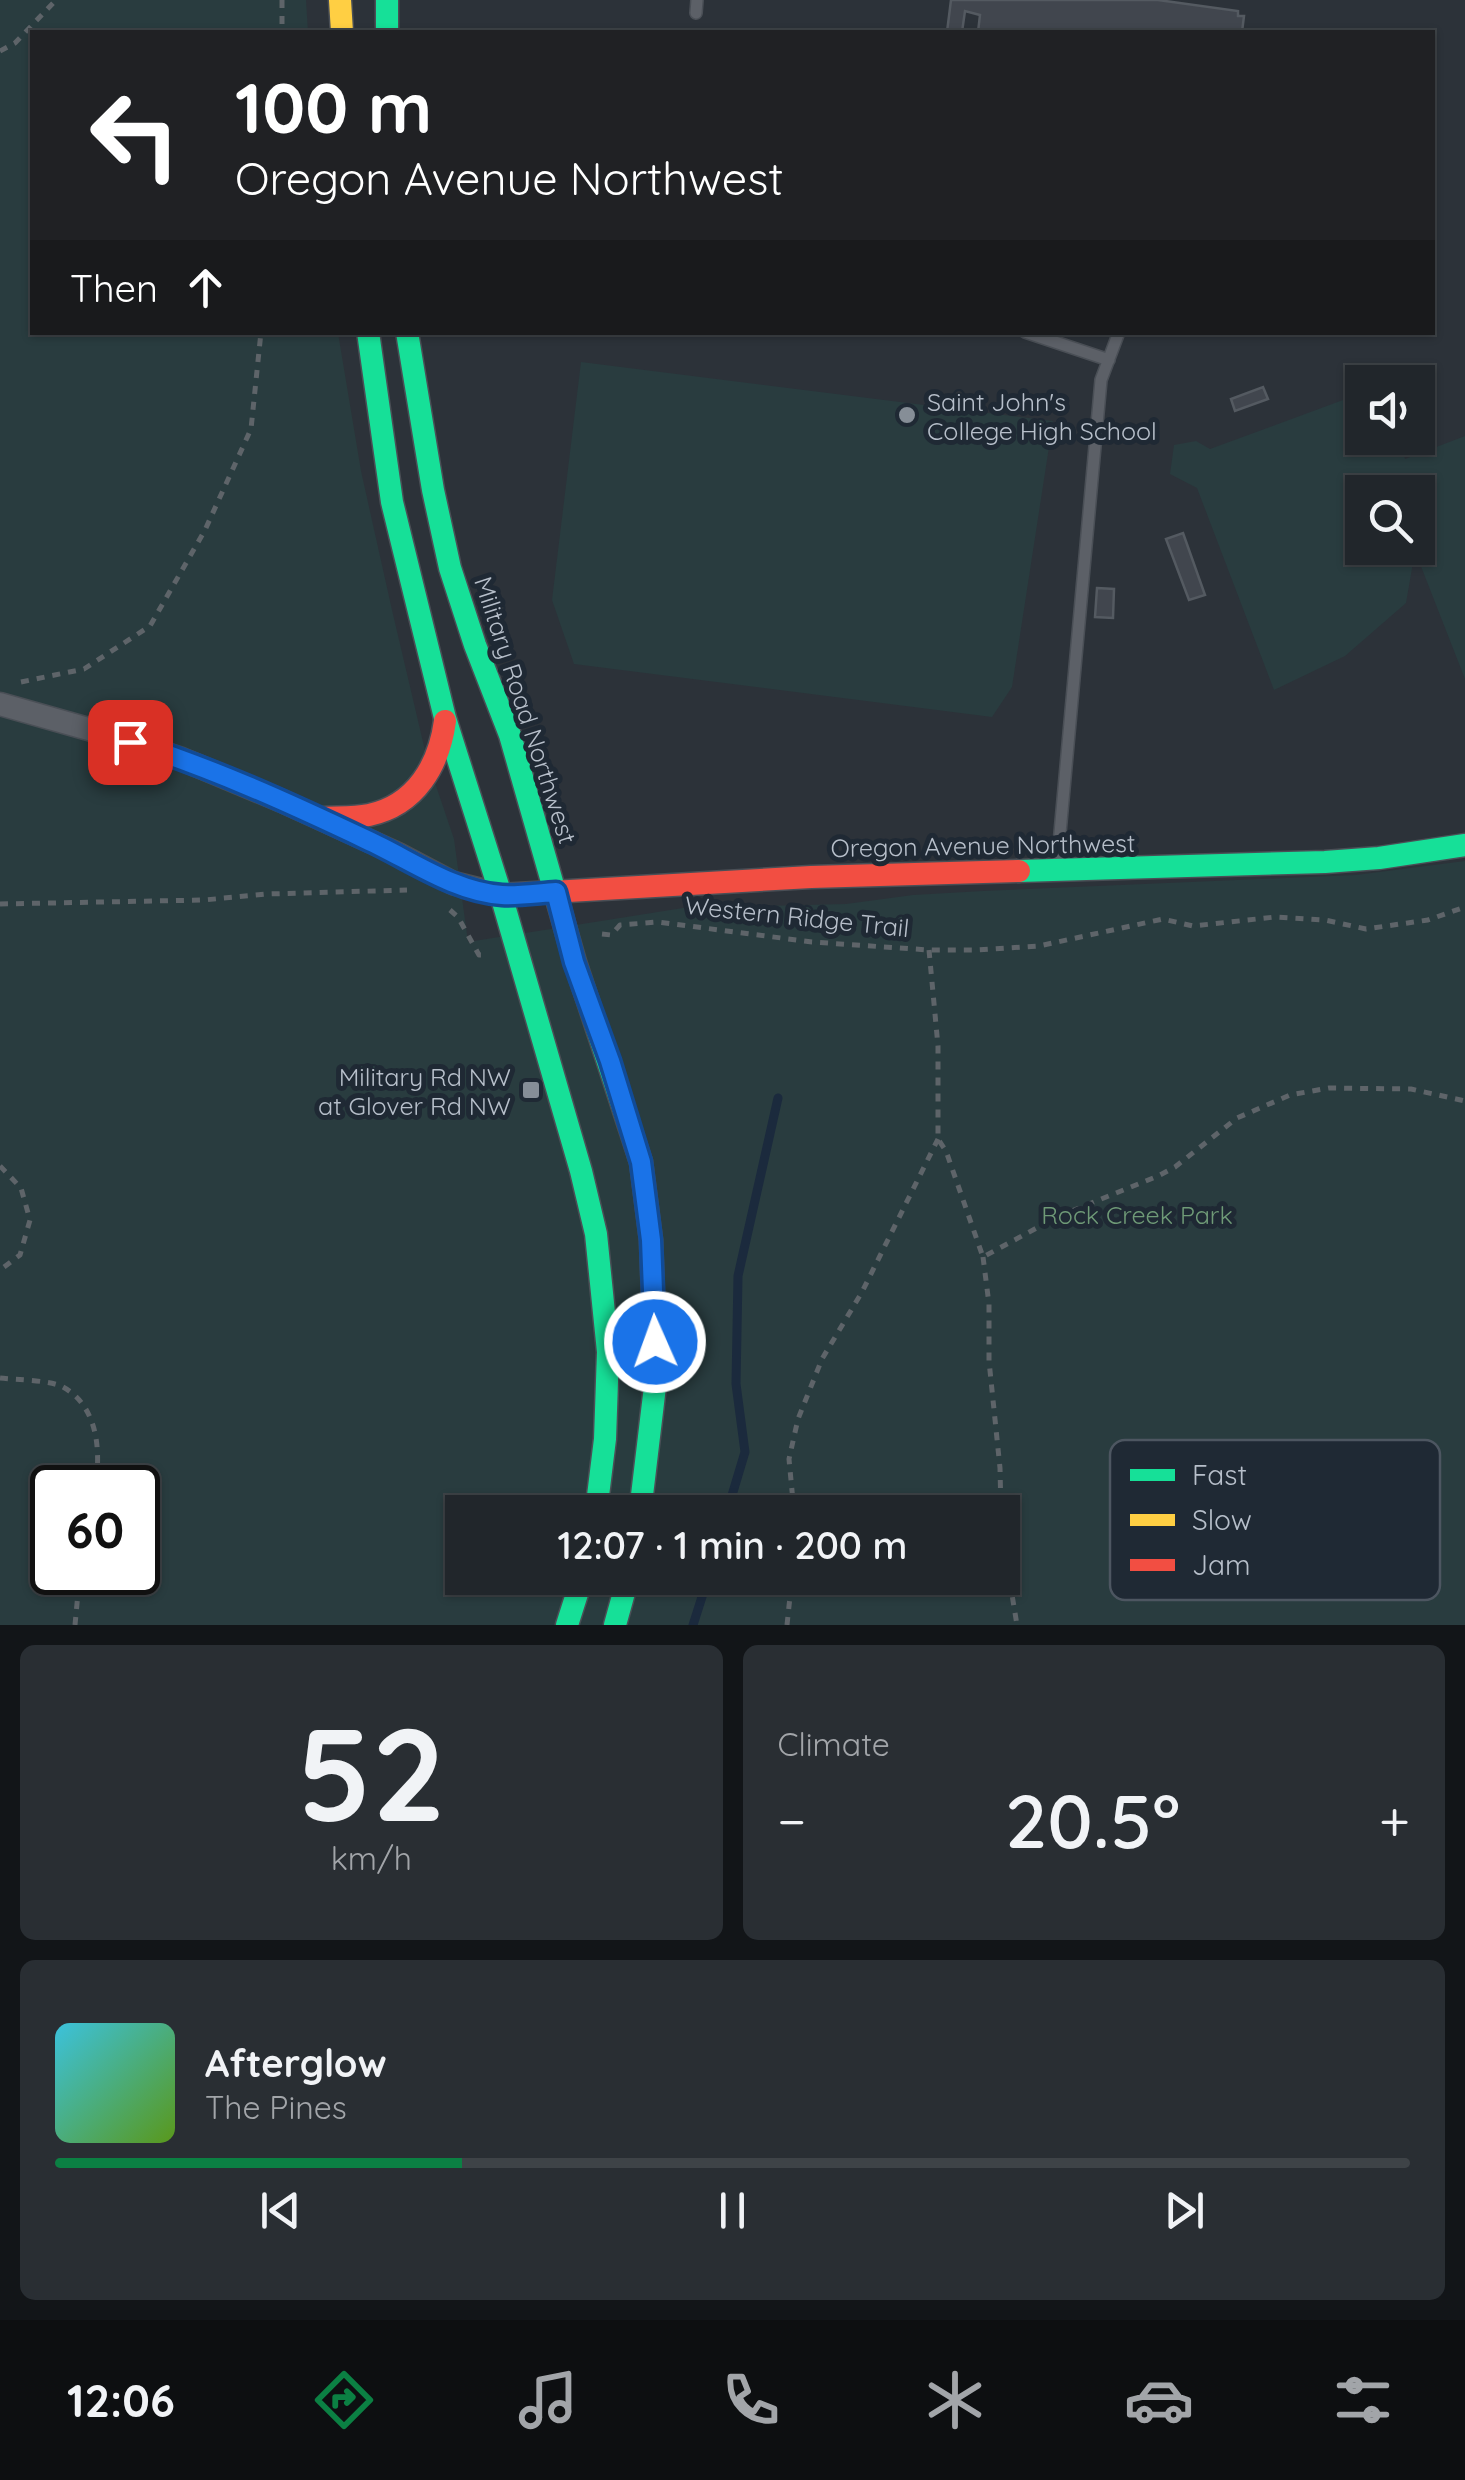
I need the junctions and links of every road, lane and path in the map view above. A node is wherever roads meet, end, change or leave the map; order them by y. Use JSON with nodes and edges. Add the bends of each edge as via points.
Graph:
{"nodes":[{"id":1,"x":56,"y":0,"type":"edge"},
{"id":2,"x":282,"y":0,"type":"edge"},
{"id":3,"x":340,"y":0,"type":"edge"},
{"id":4,"x":386,"y":0,"type":"edge"},
{"id":5,"x":282,"y":30,"type":"edge"},
{"id":6,"x":342,"y":30,"type":"edge"},
{"id":7,"x":387,"y":30,"type":"edge"},
{"id":8,"x":0,"y":51,"type":"edge"},
{"id":9,"x":261,"y":335,"type":"edge"},
{"id":10,"x":368,"y":335,"type":"edge"},
{"id":11,"x":407,"y":335,"type":"edge"},
{"id":12,"x":1034,"y":335,"type":"edge"},
{"id":13,"x":1118,"y":335,"type":"edge"},
{"id":14,"x":1109,"y":360,"type":"junction"},
{"id":15,"x":18,"y":682,"type":"dead end"},
{"id":16,"x":0,"y":704,"type":"edge"},
{"id":17,"x":445,"y":718,"type":"junction"},
{"id":18,"x":320,"y":818,"type":"junction"},
{"id":19,"x":1465,"y":845,"type":"edge"},
{"id":20,"x":1056,"y":870,"type":"junction"},
{"id":21,"x":412,"y":890,"type":"dead end"},
{"id":22,"x":556,"y":892,"type":"junction"},
{"id":23,"x":502,"y":895,"type":"junction"},
{"id":24,"x":0,"y":904,"type":"edge"},
{"id":25,"x":1465,"y":907,"type":"edge"},
{"id":26,"x":448,"y":908,"type":"dead end"},
{"id":27,"x":604,"y":934,"type":"dead end"},
{"id":28,"x":929,"y":950,"type":"junction"},
{"id":29,"x":486,"y":955,"type":"dead end"},
{"id":30,"x":1465,"y":1102,"type":"edge"},
{"id":31,"x":938,"y":1139,"type":"junction"},
{"id":32,"x":0,"y":1166,"type":"edge"},
{"id":33,"x":983,"y":1257,"type":"junction"},
{"id":34,"x":0,"y":1270,"type":"edge"},
{"id":35,"x":0,"y":1378,"type":"edge"},
{"id":36,"x":98,"y":1465,"type":"edge"},
{"id":37,"x":598,"y":1495,"type":"edge"},
{"id":38,"x":643,"y":1495,"type":"edge"},
{"id":39,"x":792,"y":1495,"type":"edge"},
{"id":40,"x":1001,"y":1495,"type":"edge"},
{"id":41,"x":78,"y":1595,"type":"edge"},
{"id":42,"x":577,"y":1595,"type":"edge"},
{"id":43,"x":623,"y":1595,"type":"edge"},
{"id":44,"x":790,"y":1595,"type":"edge"},
{"id":45,"x":1011,"y":1595,"type":"edge"},
{"id":46,"x":75,"y":1625,"type":"edge"},
{"id":47,"x":567,"y":1625,"type":"edge"},
{"id":48,"x":614,"y":1625,"type":"edge"},
{"id":49,"x":787,"y":1625,"type":"edge"},
{"id":50,"x":1016,"y":1625,"type":"edge"}],
"edges":[{"from":1,"to":8,"type":"path"},
{"from":2,"to":5,"type":"path"},
{"from":3,"to":6,"type":"main road"},
{"from":4,"to":7,"type":"main road"},
{"from":9,"to":15,"type":"path","via":[[251,429],[205,530],[150,626],[84,669]]},
{"from":10,"to":17,"type":"main road","via":[[392,502]]},
{"from":11,"to":22,"type":"main road","name":"Military Road Northwest","via":[[450,568],[510,735]]},
{"from":12,"to":14,"type":"lane"},
{"from":13,"to":14,"type":"lane"},
{"from":14,"to":20,"type":"lane","via":[[1101,380]]},
{"from":16,"to":18,"type":"street","via":[[179,758]]},
{"from":17,"to":18,"type":"main road","via":[[444,740],[429,774],[400,802],[368,816]]},
{"from":17,"to":23,"type":"main road"},
{"from":18,"to":23,"type":"street","via":[[453,883]]},
{"from":19,"to":20,"type":"main road","name":"Oregon Avenue Northwest","via":[[1324,862]]},
{"from":20,"to":22,"type":"main road","name":"Oregon Avenue Northwest"},
{"from":21,"to":24,"type":"path"},
{"from":22,"to":23,"type":"main road","name":"Oregon Avenue Northwest"},
{"from":22,"to":38,"type":"main road","name":"Military Road Northwest","via":[[641,1162],[656,1378]]},
{"from":23,"to":37,"type":"main road","via":[[596,1234],[608,1352]]},
{"from":25,"to":28,"type":"path","via":[[1366,929],[1275,917],[1193,926],[1163,919],[1040,946]]},
{"from":26,"to":29,"type":"path","via":[[479,955]]},
{"from":27,"to":28,"type":"path","name":"Western Ridge Trail","via":[[620,925],[658,922]]},
{"from":28,"to":31,"type":"path","name":"Western Ridge Trail"},
{"from":30,"to":33,"type":"path","via":[[1412,1089],[1329,1088],[1290,1095],[1237,1118],[1158,1176],[1057,1216]]},
{"from":31,"to":33,"type":"path","name":"Western Ridge Trail"},
{"from":31,"to":39,"type":"path","via":[[822,1359],[789,1459]]},
{"from":32,"to":34,"type":"path","via":[[21,1188],[30,1220],[20,1254]]},
{"from":33,"to":40,"type":"path","name":"Western Ridge Trail"},
{"from":35,"to":36,"type":"path","via":[[61,1386],[82,1402],[96,1433]]},
{"from":41,"to":46,"type":"path"},
{"from":42,"to":47,"type":"main road"},
{"from":43,"to":48,"type":"main road"},
{"from":44,"to":49,"type":"path"},
{"from":45,"to":50,"type":"path"}]}
